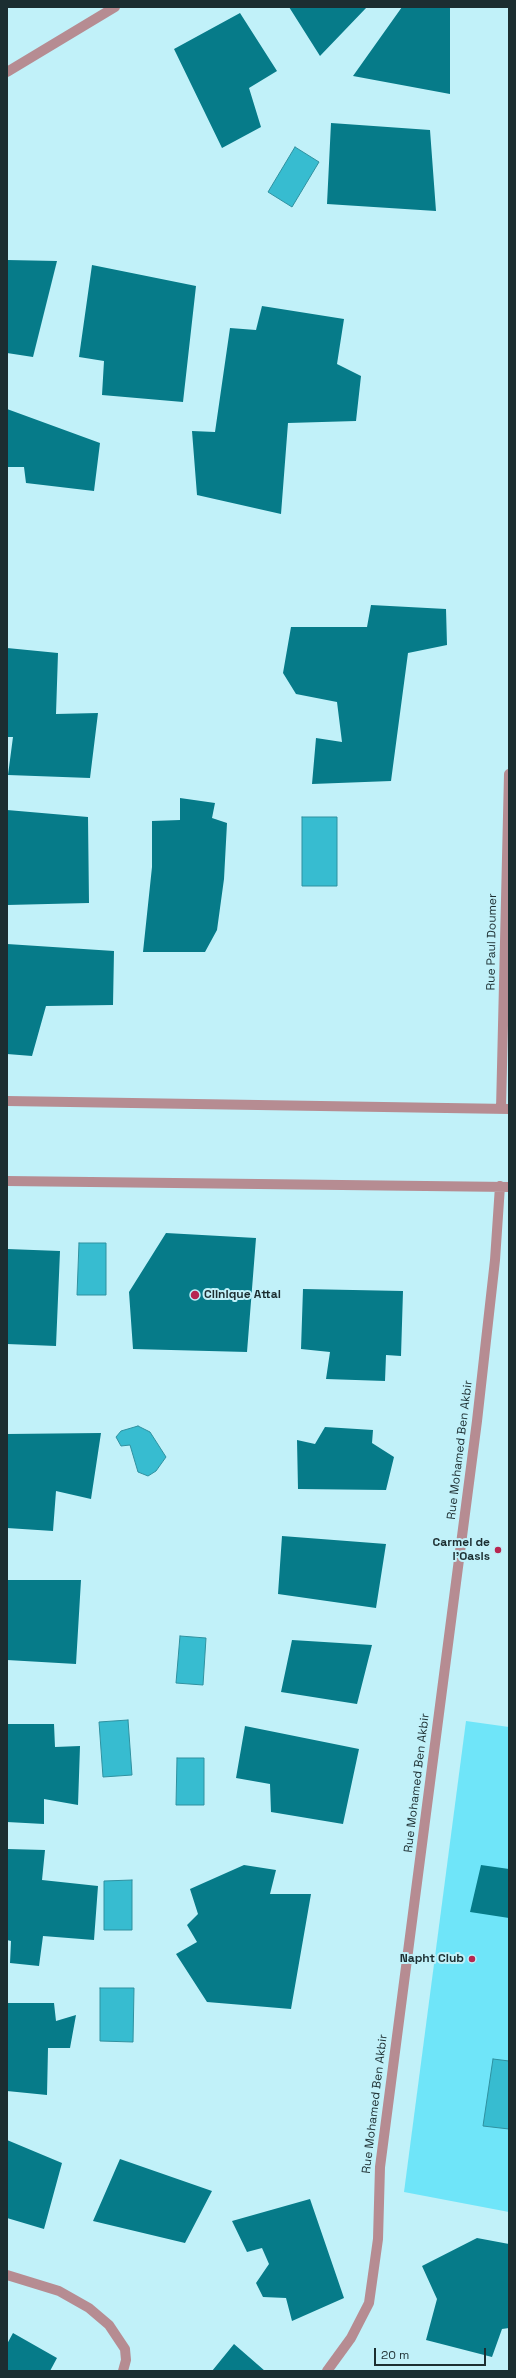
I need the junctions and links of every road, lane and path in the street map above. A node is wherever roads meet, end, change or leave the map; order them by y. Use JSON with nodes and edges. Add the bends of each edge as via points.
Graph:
{"nodes":[{"id":1,"x":115,"y":7,"type":"edge"},
{"id":2,"x":7,"y":72,"type":"edge"},
{"id":3,"x":509,"y":774,"type":"edge"},
{"id":4,"x":7,"y":1100,"type":"edge"},
{"id":5,"x":505,"y":1109,"type":"edge"},
{"id":6,"x":7,"y":1181,"type":"edge"},
{"id":7,"x":504,"y":1186,"type":"edge"},
{"id":8,"x":7,"y":2275,"type":"edge"},
{"id":9,"x":123,"y":2371,"type":"edge"},
{"id":10,"x":327,"y":2371,"type":"edge"}],
"edges":[{"from":1,"to":2,"type":"street"},
{"from":3,"to":5,"type":"street","name":"Rue Paul Doumer"},
{"from":4,"to":5,"type":"street"},
{"from":6,"to":7,"type":"street"},
{"from":7,"to":10,"type":"street","name":"Rue Mohamed Ben Akbir","via":[[477,1420],[380,2167],[378,2239],[369,2303],[350,2338]]},
{"from":8,"to":9,"type":"street","via":[[59,2291],[89,2308],[109,2325],[125,2349]]}]}
